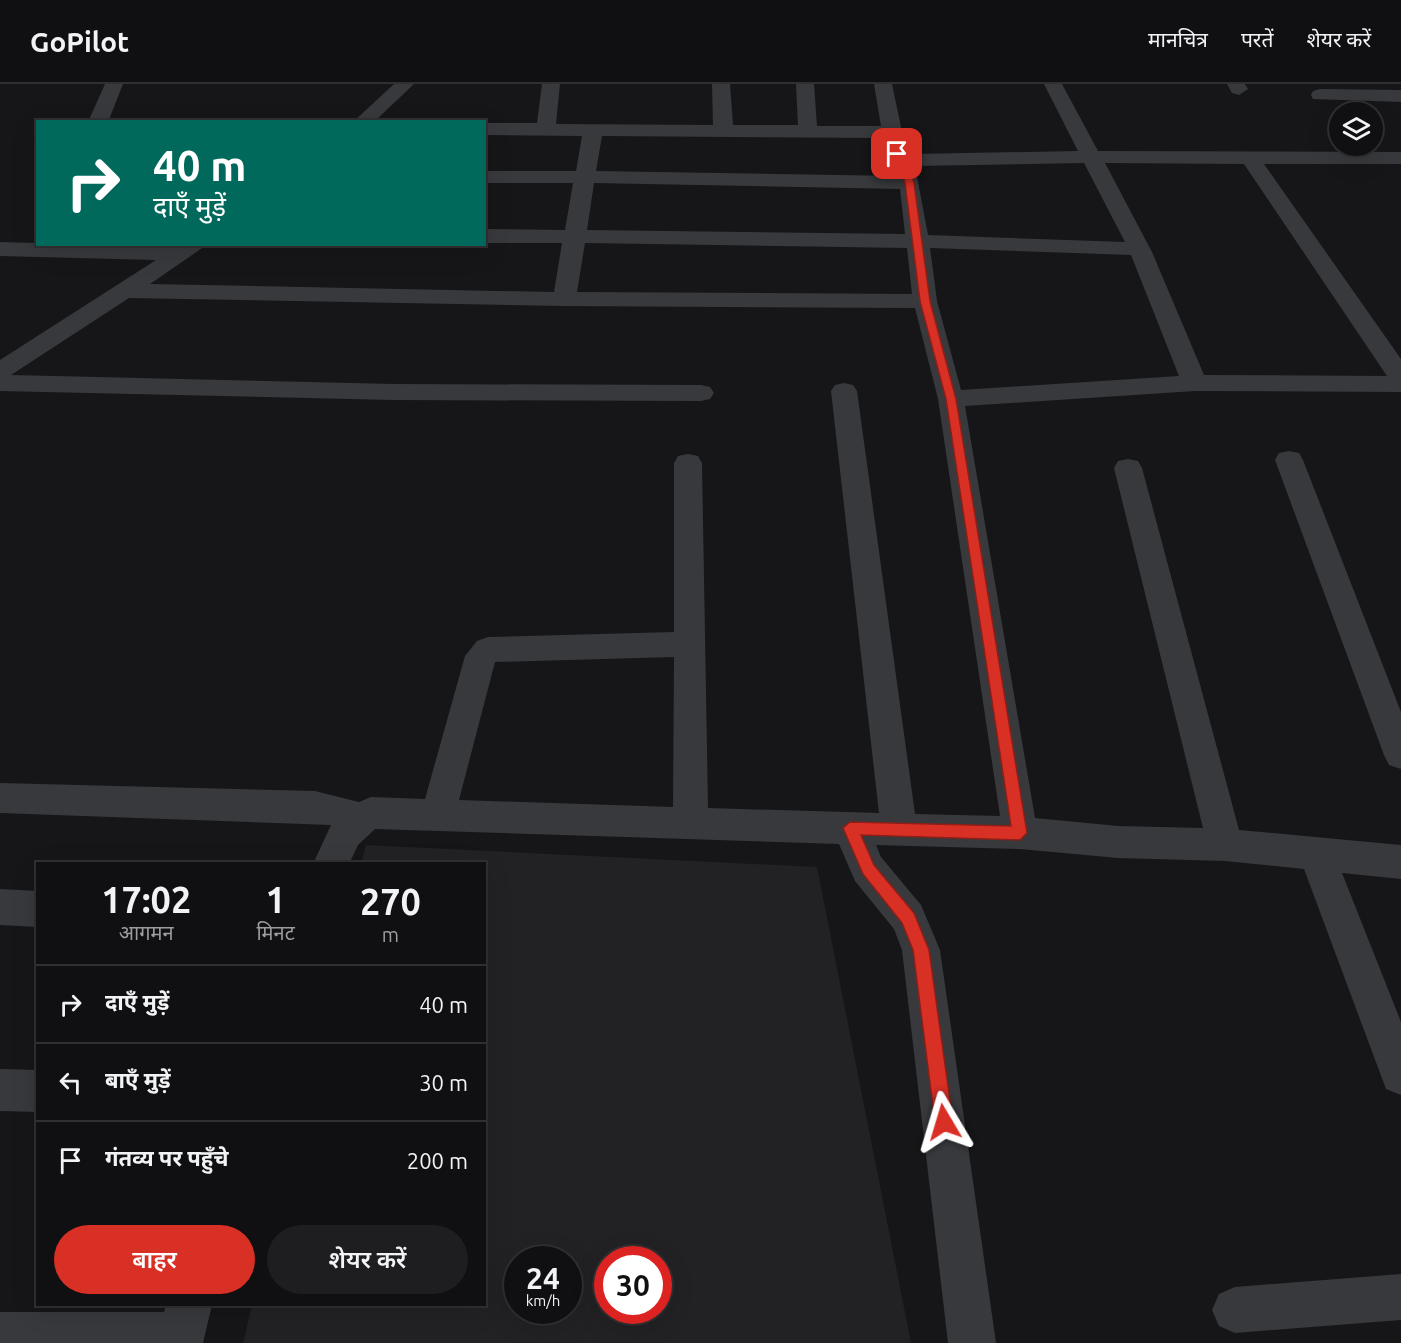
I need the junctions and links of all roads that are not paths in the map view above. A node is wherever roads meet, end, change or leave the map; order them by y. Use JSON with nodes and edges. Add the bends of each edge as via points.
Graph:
{"nodes":[{"id":1,"x":114,"y":84,"type":"edge"},
{"id":2,"x":405,"y":84,"type":"edge"},
{"id":3,"x":551,"y":84,"type":"edge"},
{"id":4,"x":721,"y":84,"type":"edge"},
{"id":5,"x":805,"y":84,"type":"edge"},
{"id":6,"x":884,"y":84,"type":"edge"},
{"id":7,"x":1053,"y":84,"type":"edge"},
{"id":8,"x":1320,"y":95,"type":"dead end"},
{"id":9,"x":1401,"y":96,"type":"edge"},
{"id":10,"x":99,"y":120,"type":"edge"},
{"id":11,"x":364,"y":120,"type":"edge"},
{"id":12,"x":486,"y":129,"type":"edge"},
{"id":13,"x":594,"y":129,"type":"junction"},
{"id":14,"x":546,"y":130,"type":"junction"},
{"id":15,"x":723,"y":130,"type":"junction"},
{"id":16,"x":808,"y":131,"type":"junction"},
{"id":17,"x":892,"y":132,"type":"junction"},
{"id":18,"x":1091,"y":157,"type":"junction"},
{"id":19,"x":1250,"y":158,"type":"junction"},
{"id":20,"x":1401,"y":158,"type":"edge"},
{"id":21,"x":906,"y":170,"type":"junction"},
{"id":22,"x":486,"y":177,"type":"edge"},
{"id":23,"x":583,"y":177,"type":"junction"},
{"id":24,"x":486,"y":236,"type":"edge"},
{"id":25,"x":574,"y":238,"type":"junction"},
{"id":26,"x":919,"y":243,"type":"junction"},
{"id":27,"x":0,"y":249,"type":"edge"},
{"id":28,"x":189,"y":249,"type":"edge"},
{"id":29,"x":1140,"y":249,"type":"junction"},
{"id":30,"x":125,"y":291,"type":"junction"},
{"id":31,"x":564,"y":299,"type":"junction"},
{"id":32,"x":925,"y":301,"type":"junction"},
{"id":33,"x":0,"y":342,"type":"edge"},
{"id":34,"x":39,"y":343,"type":"junction"},
{"id":35,"x":0,"y":371,"type":"edge"},
{"id":36,"x":1401,"y":377,"type":"edge"},
{"id":37,"x":0,"y":383,"type":"edge"},
{"id":38,"x":1195,"y":383,"type":"junction"},
{"id":39,"x":1401,"y":384,"type":"edge"},
{"id":40,"x":844,"y":391,"type":"dead end"},
{"id":41,"x":701,"y":393,"type":"dead end"},
{"id":42,"x":951,"y":399,"type":"junction"},
{"id":43,"x":1289,"y":460,"type":"dead end"},
{"id":44,"x":688,"y":463,"type":"dead end"},
{"id":45,"x":1128,"y":468,"type":"dead end"},
{"id":46,"x":689,"y":644,"type":"junction"},
{"id":47,"x":1401,"y":755,"type":"edge"},
{"id":48,"x":0,"y":798,"type":"edge"},
{"id":49,"x":438,"y":814,"type":"junction"},
{"id":50,"x":361,"y":818,"type":"junction"},
{"id":51,"x":691,"y":824,"type":"junction"},
{"id":52,"x":850,"y":828,"type":"junction"},
{"id":53,"x":899,"y":830,"type":"junction"},
{"id":54,"x":1020,"y":833,"type":"junction"},
{"id":55,"x":1225,"y":845,"type":"junction"},
{"id":56,"x":1316,"y":854,"type":"junction"},
{"id":57,"x":332,"y":862,"type":"edge"},
{"id":58,"x":1401,"y":862,"type":"edge"},
{"id":59,"x":0,"y":907,"type":"edge"},
{"id":60,"x":36,"y":909,"type":"edge"},
{"id":61,"x":1401,"y":1074,"type":"edge"},
{"id":62,"x":0,"y":1090,"type":"edge"},
{"id":63,"x":36,"y":1091,"type":"edge"},
{"id":64,"x":1401,"y":1297,"type":"edge"},
{"id":65,"x":1235,"y":1310,"type":"dead end"},
{"id":66,"x":183,"y":1328,"type":"edge"},
{"id":67,"x":0,"y":1336,"type":"edge"},
{"id":68,"x":972,"y":1343,"type":"edge"}],
"edges":[{"from":1,"to":10,"type":"street"},
{"from":2,"to":11,"type":"street"},
{"from":3,"to":14,"type":"street"},
{"from":4,"to":15,"type":"street"},
{"from":5,"to":16,"type":"street"},
{"from":6,"to":17,"type":"street"},
{"from":7,"to":18,"type":"street"},
{"from":8,"to":9,"type":"street"},
{"from":12,"to":14,"type":"street"},
{"from":13,"to":14,"type":"street"},
{"from":13,"to":15,"type":"street"},
{"from":13,"to":23,"type":"street"},
{"from":15,"to":16,"type":"street"},
{"from":16,"to":17,"type":"street"},
{"from":17,"to":21,"type":"street"},
{"from":18,"to":19,"type":"street"},
{"from":18,"to":21,"type":"street","via":[[920,160]]},
{"from":18,"to":29,"type":"street"},
{"from":19,"to":20,"type":"street"},
{"from":19,"to":36,"type":"street"},
{"from":21,"to":23,"type":"street"},
{"from":21,"to":26,"type":"street"},
{"from":22,"to":23,"type":"street"},
{"from":23,"to":25,"type":"street"},
{"from":24,"to":25,"type":"street"},
{"from":25,"to":26,"type":"street"},
{"from":25,"to":31,"type":"street"},
{"from":26,"to":29,"type":"street"},
{"from":26,"to":32,"type":"street"},
{"from":27,"to":28,"type":"street"},
{"from":28,"to":30,"type":"street"},
{"from":29,"to":38,"type":"street"},
{"from":30,"to":31,"type":"street"},
{"from":30,"to":34,"type":"street"},
{"from":31,"to":32,"type":"street"},
{"from":32,"to":42,"type":"street"},
{"from":33,"to":34,"type":"street"},
{"from":34,"to":35,"type":"street"},
{"from":37,"to":41,"type":"street","via":[[382,392]]},
{"from":38,"to":39,"type":"street"},
{"from":38,"to":42,"type":"street"},
{"from":40,"to":53,"type":"street"},
{"from":42,"to":54,"type":"street"},
{"from":43,"to":47,"type":"street"},
{"from":44,"to":46,"type":"street"},
{"from":45,"to":55,"type":"street"},
{"from":46,"to":49,"type":"street","via":[[488,650],[481,656]]},
{"from":46,"to":51,"type":"street"},
{"from":48,"to":50,"type":"street","via":[[315,807]]},
{"from":49,"to":50,"type":"street","via":[[371,813]]},
{"from":49,"to":51,"type":"street"},
{"from":50,"to":57,"type":"street","via":[[342,834]]},
{"from":51,"to":52,"type":"street"},
{"from":52,"to":53,"type":"street"},
{"from":52,"to":68,"type":"street","via":[[868,869],[908,918],[921,950]]},
{"from":53,"to":54,"type":"street"},
{"from":54,"to":55,"type":"street","via":[[1118,842]]},
{"from":55,"to":56,"type":"street"},
{"from":56,"to":58,"type":"street"},
{"from":56,"to":61,"type":"street"},
{"from":59,"to":60,"type":"street"},
{"from":62,"to":63,"type":"street"},
{"from":64,"to":65,"type":"street"},
{"from":66,"to":67,"type":"street"}]}
